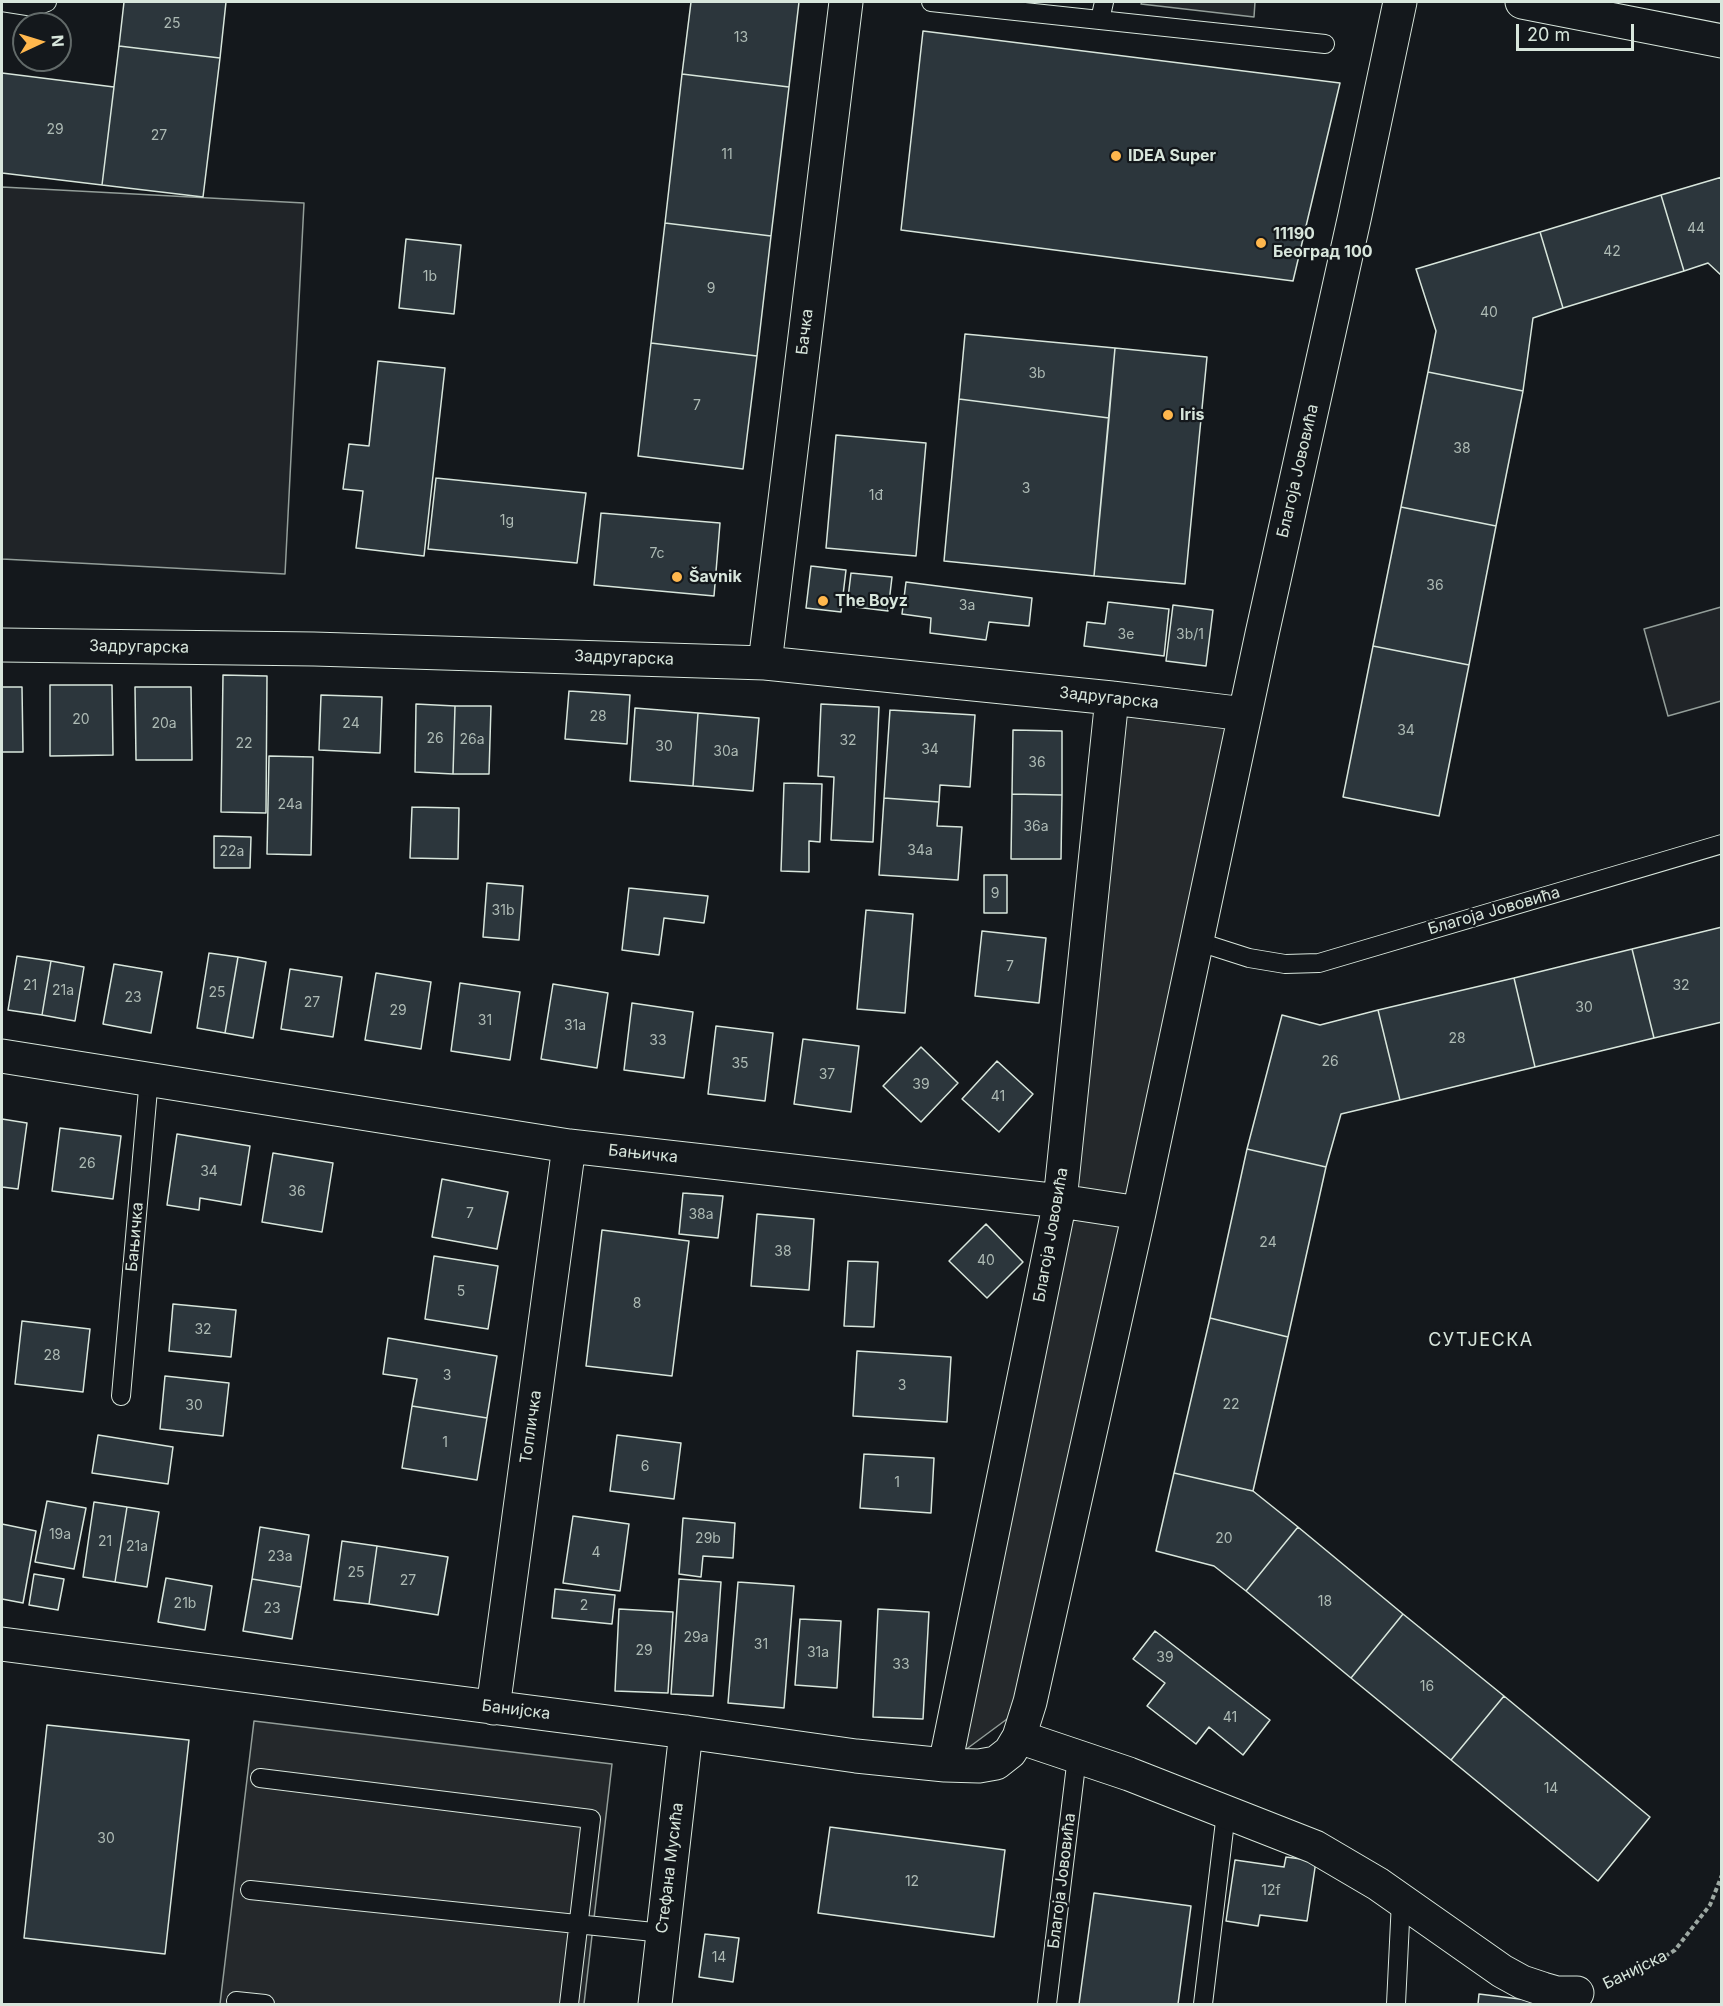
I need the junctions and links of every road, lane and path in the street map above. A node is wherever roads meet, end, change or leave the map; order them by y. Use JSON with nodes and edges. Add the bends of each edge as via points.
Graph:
{"nodes":[{"id":1,"x":2,"y":2,"type":"edge"},
{"id":2,"x":47,"y":2,"type":"edge"},
{"id":3,"x":846,"y":2,"type":"edge"},
{"id":4,"x":931,"y":2,"type":"edge"},
{"id":5,"x":1104,"y":2,"type":"edge"},
{"id":6,"x":1400,"y":2,"type":"edge"},
{"id":7,"x":1522,"y":2,"type":"edge"},
{"id":8,"x":1100,"y":20,"type":"junction"},
{"id":9,"x":1722,"y":41,"type":"edge"},
{"id":10,"x":1324,"y":44,"type":"dead end"},
{"id":11,"x":2,"y":645,"type":"edge"},
{"id":12,"x":765,"y":663,"type":"junction"},
{"id":13,"x":1112,"y":698,"type":"junction"},
{"id":14,"x":1245,"y":714,"type":"junction"},
{"id":15,"x":1722,"y":844,"type":"edge"},
{"id":16,"x":1196,"y":941,"type":"junction"},
{"id":17,"x":2,"y":1056,"type":"edge"},
{"id":18,"x":149,"y":1078,"type":"junction"},
{"id":19,"x":569,"y":1146,"type":"junction"},
{"id":20,"x":1060,"y":1201,"type":"junction"},
{"id":21,"x":1138,"y":1213,"type":"junction"},
{"id":22,"x":121,"y":1396,"type":"dead end"},
{"id":23,"x":2,"y":1644,"type":"edge"},
{"id":24,"x":493,"y":1707,"type":"junction"},
{"id":25,"x":686,"y":1732,"type":"junction"},
{"id":26,"x":1019,"y":1737,"type":"junction"},
{"id":27,"x":1077,"y":1757,"type":"junction"},
{"id":28,"x":945,"y":1765,"type":"junction"},
{"id":29,"x":260,"y":1778,"type":"dead end"},
{"id":30,"x":1226,"y":1813,"type":"junction"},
{"id":31,"x":1722,"y":1875,"type":"edge"},
{"id":32,"x":250,"y":1890,"type":"dead end"},
{"id":33,"x":1401,"y":1901,"type":"junction"},
{"id":34,"x":578,"y":1924,"type":"junction"},
{"id":35,"x":663,"y":1933,"type":"junction"},
{"id":36,"x":1563,"y":1997,"type":"edge"},
{"id":37,"x":236,"y":2001,"type":"dead end"},
{"id":38,"x":265,"y":2004,"type":"edge"},
{"id":39,"x":569,"y":2004,"type":"edge"},
{"id":40,"x":655,"y":2004,"type":"edge"},
{"id":41,"x":1047,"y":2004,"type":"edge"},
{"id":42,"x":1203,"y":2004,"type":"edge"},
{"id":43,"x":1396,"y":2004,"type":"edge"}],
"edges":[{"from":1,"to":2,"type":"lane","via":[[34,7]]},
{"from":3,"to":12,"type":"street","name":"Бачка"},
{"from":4,"to":8,"type":"lane"},
{"from":5,"to":8,"type":"lane"},
{"from":6,"to":14,"type":"street","name":"Благоја Јововића"},
{"from":7,"to":9,"type":"street"},
{"from":8,"to":10,"type":"lane"},
{"from":11,"to":12,"type":"street","name":"Задругарска","via":[[315,649]]},
{"from":12,"to":13,"type":"street","name":"Задругарска"},
{"from":13,"to":14,"type":"street","name":"Задругарска"},
{"from":13,"to":20,"type":"street","name":"Благоја Јововића"},
{"from":14,"to":16,"type":"street","name":"Благоја Јововића"},
{"from":15,"to":16,"type":"lane","name":"Благоја Јововића","via":[[1319,963],[1286,964],[1249,958]]},
{"from":16,"to":21,"type":"street","name":"Благоја Јововића"},
{"from":17,"to":18,"type":"street","name":"Бањичка"},
{"from":18,"to":19,"type":"street","name":"Бањичка"},
{"from":18,"to":22,"type":"lane","name":"Бањичка"},
{"from":19,"to":20,"type":"street","name":"Бањичка"},
{"from":19,"to":24,"type":"street","name":"Топличка"},
{"from":20,"to":21,"type":"street","name":"Бањичка"},
{"from":20,"to":28,"type":"street","name":"Благоја Јововића"},
{"from":21,"to":26,"type":"street","name":"Благоја Јововића"},
{"from":23,"to":24,"type":"street","name":"Банијска"},
{"from":24,"to":25,"type":"street","name":"Банијска"},
{"from":25,"to":28,"type":"street","name":"Банијска"},
{"from":25,"to":35,"type":"street","name":"Стефана Мусића"},
{"from":26,"to":27,"type":"street"},
{"from":26,"to":28,"type":"street","name":"Банијска","via":[[1010,1752],[996,1763]]},
{"from":27,"to":30,"type":"street"},
{"from":27,"to":41,"type":"lane","name":"Благоја Јововића"},
{"from":29,"to":34,"type":"lane","via":[[591,1819]]},
{"from":30,"to":33,"type":"street","via":[[1315,1847]]},
{"from":30,"to":42,"type":"lane"},
{"from":31,"to":36,"type":"path","name":"Банијска","via":[[1710,1905],[1675,1950],[1628,1977]]},
{"from":32,"to":34,"type":"lane"},
{"from":33,"to":36,"type":"street","via":[[1502,1971]]},
{"from":33,"to":43,"type":"lane"},
{"from":34,"to":35,"type":"lane"},
{"from":34,"to":39,"type":"lane"},
{"from":35,"to":40,"type":"street","name":"Стефана Мусића"},
{"from":37,"to":38,"type":"lane"}]}
